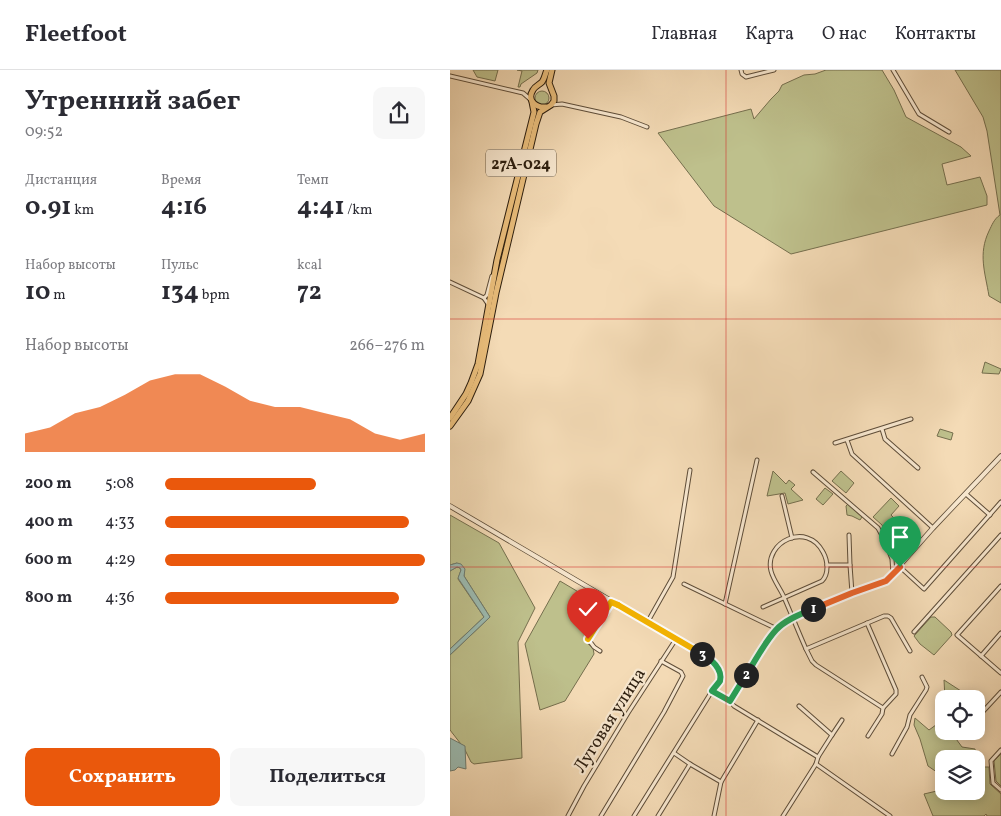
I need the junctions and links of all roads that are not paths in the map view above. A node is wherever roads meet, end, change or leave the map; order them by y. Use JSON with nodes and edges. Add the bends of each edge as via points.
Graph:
{"nodes":[{"id":1,"x":547,"y":70,"type":"edge"},
{"id":2,"x":552,"y":70,"type":"edge"},
{"id":3,"x":741,"y":70,"type":"edge"},
{"id":4,"x":774,"y":70,"type":"edge"},
{"id":5,"x":893,"y":70,"type":"edge"},
{"id":6,"x":450,"y":76,"type":"edge"},
{"id":7,"x":536,"y":87,"type":"junction"},
{"id":8,"x":551,"y":89,"type":"junction"},
{"id":9,"x":523,"y":92,"type":"junction"},
{"id":10,"x":554,"y":99,"type":"junction"},
{"id":11,"x":532,"y":101,"type":"junction"},
{"id":12,"x":562,"y":104,"type":"junction"},
{"id":13,"x":549,"y":106,"type":"junction"},
{"id":14,"x":647,"y":127,"type":"dead end"},
{"id":15,"x":949,"y":132,"type":"dead end"},
{"id":16,"x":495,"y":270,"type":"junction"},
{"id":17,"x":450,"y":282,"type":"edge"},
{"id":18,"x":484,"y":298,"type":"junction"},
{"id":19,"x":488,"y":304,"type":"junction"},
{"id":20,"x":450,"y":418,"type":"edge"},
{"id":21,"x":911,"y":419,"type":"dead end"},
{"id":22,"x":450,"y":426,"type":"edge"},
{"id":23,"x":882,"y":429,"type":"junction"},
{"id":24,"x":847,"y":440,"type":"junction"},
{"id":25,"x":835,"y":443,"type":"dead end"},
{"id":26,"x":1001,"y":456,"type":"edge"},
{"id":27,"x":757,"y":460,"type":"dead end"},
{"id":28,"x":918,"y":468,"type":"dead end"},
{"id":29,"x":690,"y":470,"type":"dead end"},
{"id":30,"x":813,"y":472,"type":"dead end"},
{"id":31,"x":966,"y":494,"type":"junction"},
{"id":32,"x":782,"y":496,"type":"dead end"},
{"id":33,"x":1001,"y":502,"type":"edge"},
{"id":34,"x":450,"y":506,"type":"edge"},
{"id":35,"x":990,"y":515,"type":"junction"},
{"id":36,"x":933,"y":528,"type":"junction"},
{"id":37,"x":849,"y":535,"type":"dead end"},
{"id":38,"x":1001,"y":535,"type":"edge"},
{"id":39,"x":792,"y":538,"type":"junction"},
{"id":40,"x":827,"y":565,"type":"junction"},
{"id":41,"x":850,"y":565,"type":"junction"},
{"id":42,"x":900,"y":567,"type":"junction"},
{"id":43,"x":893,"y":574,"type":"junction"},
{"id":44,"x":684,"y":584,"type":"dead end"},
{"id":45,"x":1001,"y":586,"type":"edge"},
{"id":46,"x":852,"y":593,"type":"junction"},
{"id":47,"x":784,"y":597,"type":"junction"},
{"id":48,"x":611,"y":602,"type":"junction"},
{"id":49,"x":725,"y":604,"type":"junction"},
{"id":50,"x":763,"y":607,"type":"dead end"},
{"id":51,"x":793,"y":618,"type":"junction"},
{"id":52,"x":647,"y":623,"type":"junction"},
{"id":53,"x":867,"y":623,"type":"junction"},
{"id":54,"x":777,"y":629,"type":"junction"},
{"id":55,"x":914,"y":632,"type":"dead end"},
{"id":56,"x":1001,"y":633,"type":"edge"},
{"id":57,"x":676,"y":639,"type":"junction"},
{"id":58,"x":806,"y":649,"type":"junction"},
{"id":59,"x":910,"y":651,"type":"dead end"},
{"id":60,"x":600,"y":652,"type":"dead end"},
{"id":61,"x":981,"y":656,"type":"junction"},
{"id":62,"x":661,"y":661,"type":"junction"},
{"id":63,"x":1001,"y":673,"type":"edge"},
{"id":64,"x":922,"y":677,"type":"dead end"},
{"id":65,"x":712,"y":691,"type":"junction"},
{"id":66,"x":1001,"y":692,"type":"edge"},
{"id":67,"x":730,"y":701,"type":"junction"},
{"id":68,"x":799,"y":706,"type":"dead end"},
{"id":69,"x":883,"y":708,"type":"junction"},
{"id":70,"x":985,"y":709,"type":"edge"},
{"id":71,"x":758,"y":720,"type":"junction"},
{"id":72,"x":842,"y":720,"type":"dead end"},
{"id":73,"x":832,"y":735,"type":"junction"},
{"id":74,"x":868,"y":736,"type":"dead end"},
{"id":75,"x":1001,"y":750,"type":"edge"},
{"id":76,"x":674,"y":753,"type":"junction"},
{"id":77,"x":892,"y":754,"type":"dead end"},
{"id":78,"x":818,"y":757,"type":"junction"},
{"id":79,"x":690,"y":764,"type":"junction"},
{"id":80,"x":816,"y":764,"type":"junction"},
{"id":81,"x":722,"y":782,"type":"junction"},
{"id":82,"x":1001,"y":790,"type":"edge"},
{"id":83,"x":883,"y":811,"type":"junction"},
{"id":84,"x":568,"y":816,"type":"edge"},
{"id":85,"x":601,"y":816,"type":"edge"},
{"id":86,"x":634,"y":816,"type":"edge"},
{"id":87,"x":658,"y":816,"type":"edge"},
{"id":88,"x":714,"y":816,"type":"edge"},
{"id":89,"x":782,"y":816,"type":"edge"},
{"id":90,"x":880,"y":816,"type":"edge"},
{"id":91,"x":890,"y":816,"type":"edge"}],
"edges":[{"from":1,"to":7,"type":"main road"},
{"from":2,"to":8,"type":"main road"},
{"from":3,"to":4,"type":"street","via":[[746,77]]},
{"from":5,"to":15,"type":"street","via":[[919,114]]},
{"from":6,"to":9,"type":"street"},
{"from":7,"to":8,"type":"main road","via":[[544,85]]},
{"from":7,"to":9,"type":"street"},
{"from":7,"to":11,"type":"main road","via":[[531,92]]},
{"from":8,"to":10,"type":"main road"},
{"from":9,"to":11,"type":"street"},
{"from":10,"to":12,"type":"street"},
{"from":10,"to":13,"type":"main road","number":"27А-024"},
{"from":11,"to":13,"type":"main road","via":[[539,108]]},
{"from":11,"to":16,"type":"main road","number":"27А-024","via":[[534,112]]},
{"from":12,"to":13,"type":"street"},
{"from":12,"to":14,"type":"street","via":[[622,117]]},
{"from":13,"to":22,"type":"main road","number":"27А-024","via":[[540,112],[536,124],[480,374],[468,401]]},
{"from":16,"to":18,"type":"street"},
{"from":16,"to":19,"type":"main road","number":"27А-024"},
{"from":17,"to":18,"type":"street"},
{"from":18,"to":19,"type":"street"},
{"from":19,"to":20,"type":"main road","number":"27А-024","via":[[475,373]]},
{"from":21,"to":23,"type":"street"},
{"from":23,"to":24,"type":"street"},
{"from":23,"to":28,"type":"street","via":[[885,439]]},
{"from":24,"to":25,"type":"street"},
{"from":24,"to":36,"type":"street","via":[[852,454]]},
{"from":26,"to":31,"type":"street"},
{"from":27,"to":49,"type":"street"},
{"from":29,"to":52,"type":"street","via":[[673,577]]},
{"from":30,"to":43,"type":"street","via":[[878,528],[892,559]]},
{"from":31,"to":35,"type":"street"},
{"from":31,"to":36,"type":"street"},
{"from":32,"to":39,"type":"street"},
{"from":33,"to":35,"type":"street"},
{"from":34,"to":48,"type":"street"},
{"from":35,"to":42,"type":"street","via":[[924,589]]},
{"from":36,"to":42,"type":"street"},
{"from":37,"to":41,"type":"street"},
{"from":38,"to":55,"type":"street"},
{"from":39,"to":40,"type":"street","via":[[804,536],[814,540],[825,555]]},
{"from":39,"to":47,"type":"street","via":[[775,548],[770,558],[771,571]]},
{"from":40,"to":41,"type":"street"},
{"from":40,"to":47,"type":"street","via":[[822,581]]},
{"from":41,"to":46,"type":"street"},
{"from":42,"to":43,"type":"street"},
{"from":43,"to":46,"type":"street","via":[[886,581]]},
{"from":44,"to":49,"type":"street"},
{"from":45,"to":61,"type":"street","via":[[957,635]]},
{"from":46,"to":51,"type":"street"},
{"from":47,"to":50,"type":"street"},
{"from":47,"to":51,"type":"street"},
{"from":48,"to":52,"type":"street"},
{"from":48,"to":60,"type":"street","via":[[588,639]]},
{"from":49,"to":54,"type":"street"},
{"from":51,"to":54,"type":"street"},
{"from":51,"to":58,"type":"street"},
{"from":52,"to":57,"type":"street"},
{"from":53,"to":58,"type":"street"},
{"from":53,"to":59,"type":"street","via":[[888,616]]},
{"from":53,"to":69,"type":"street","via":[[896,690]]},
{"from":54,"to":67,"type":"street"},
{"from":56,"to":61,"type":"street"},
{"from":57,"to":62,"type":"street","name":"Луговая улица"},
{"from":57,"to":65,"type":"street","via":[[712,660],[718,668],[720,680]]},
{"from":58,"to":69,"type":"street","via":[[816,665]]},
{"from":61,"to":63,"type":"street"},
{"from":62,"to":84,"type":"street","name":"Луговая улица"},
{"from":62,"to":85,"type":"street","via":[[682,672],[683,676]]},
{"from":64,"to":77,"type":"street","via":[[926,690]]},
{"from":65,"to":67,"type":"street"},
{"from":65,"to":76,"type":"street"},
{"from":66,"to":70,"type":"street"},
{"from":67,"to":71,"type":"street"},
{"from":68,"to":73,"type":"street"},
{"from":69,"to":74,"type":"street"},
{"from":71,"to":78,"type":"street"},
{"from":71,"to":81,"type":"street"},
{"from":72,"to":73,"type":"street"},
{"from":73,"to":78,"type":"street"},
{"from":75,"to":82,"type":"street","via":[[991,761],[993,783]]},
{"from":76,"to":79,"type":"street"},
{"from":76,"to":86,"type":"street"},
{"from":78,"to":80,"type":"street"},
{"from":79,"to":81,"type":"street"},
{"from":79,"to":87,"type":"street"},
{"from":80,"to":83,"type":"street"},
{"from":80,"to":89,"type":"street"},
{"from":81,"to":88,"type":"street"},
{"from":83,"to":90,"type":"street"},
{"from":83,"to":91,"type":"street"}]}
